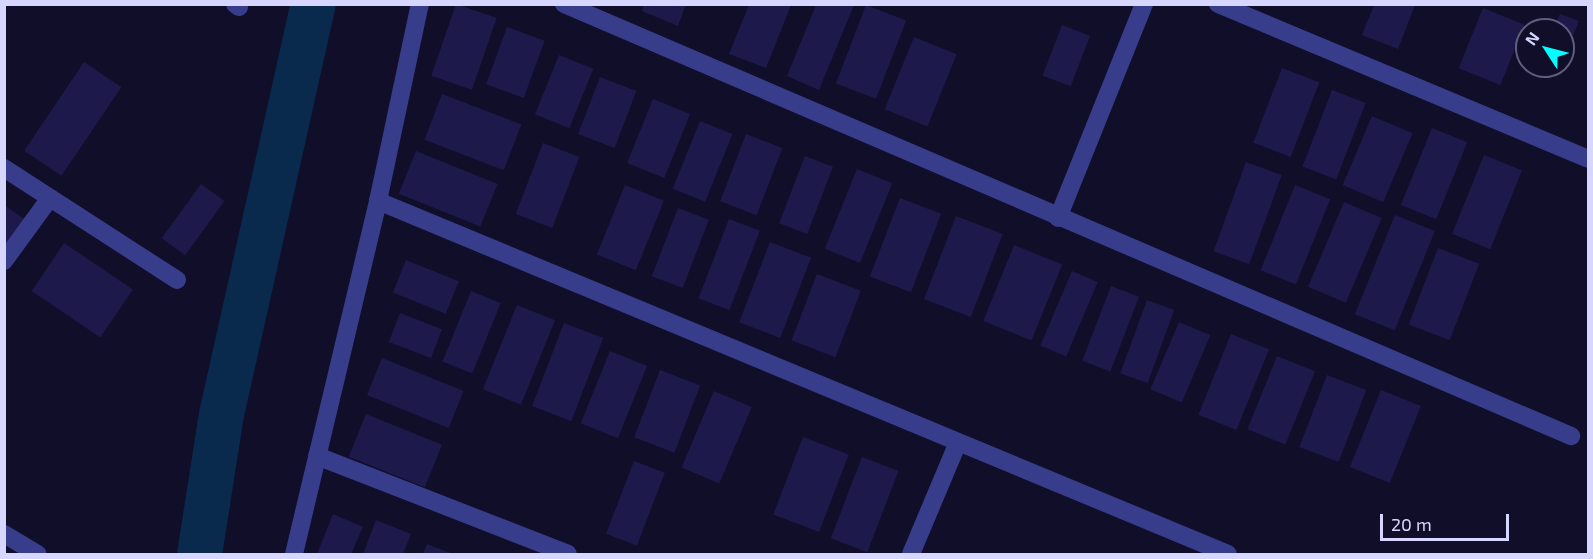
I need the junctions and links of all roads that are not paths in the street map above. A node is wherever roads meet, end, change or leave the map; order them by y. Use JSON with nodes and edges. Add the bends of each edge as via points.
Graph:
{"nodes":[{"id":1,"x":420,"y":4,"type":"edge"},
{"id":2,"x":564,"y":4,"type":"edge"},
{"id":3,"x":1144,"y":4,"type":"edge"},
{"id":4,"x":1218,"y":4,"type":"edge"},
{"id":5,"x":1588,"y":159,"type":"edge"},
{"id":6,"x":4,"y":168,"type":"edge"},
{"id":7,"x":50,"y":198,"type":"junction"},
{"id":8,"x":378,"y":201,"type":"junction"},
{"id":9,"x":1058,"y":218,"type":"junction"},
{"id":10,"x":4,"y":261,"type":"edge"},
{"id":11,"x":177,"y":280,"type":"dead end"},
{"id":12,"x":1571,"y":436,"type":"dead end"},
{"id":13,"x":958,"y":442,"type":"junction"},
{"id":14,"x":317,"y":456,"type":"junction"},
{"id":15,"x":4,"y":534,"type":"edge"},
{"id":16,"x":38,"y":555,"type":"edge"},
{"id":17,"x":294,"y":555,"type":"edge"},
{"id":18,"x":568,"y":555,"type":"edge"},
{"id":19,"x":911,"y":555,"type":"edge"},
{"id":20,"x":1228,"y":555,"type":"edge"}],
"edges":[{"from":1,"to":8,"type":"street"},
{"from":2,"to":9,"type":"street"},
{"from":3,"to":9,"type":"street"},
{"from":4,"to":5,"type":"street"},
{"from":6,"to":7,"type":"street"},
{"from":7,"to":10,"type":"street"},
{"from":7,"to":11,"type":"street"},
{"from":8,"to":13,"type":"street"},
{"from":8,"to":14,"type":"street"},
{"from":9,"to":12,"type":"street"},
{"from":13,"to":19,"type":"street"},
{"from":13,"to":20,"type":"street"},
{"from":14,"to":17,"type":"street"},
{"from":14,"to":18,"type":"street"},
{"from":15,"to":16,"type":"street"}]}
